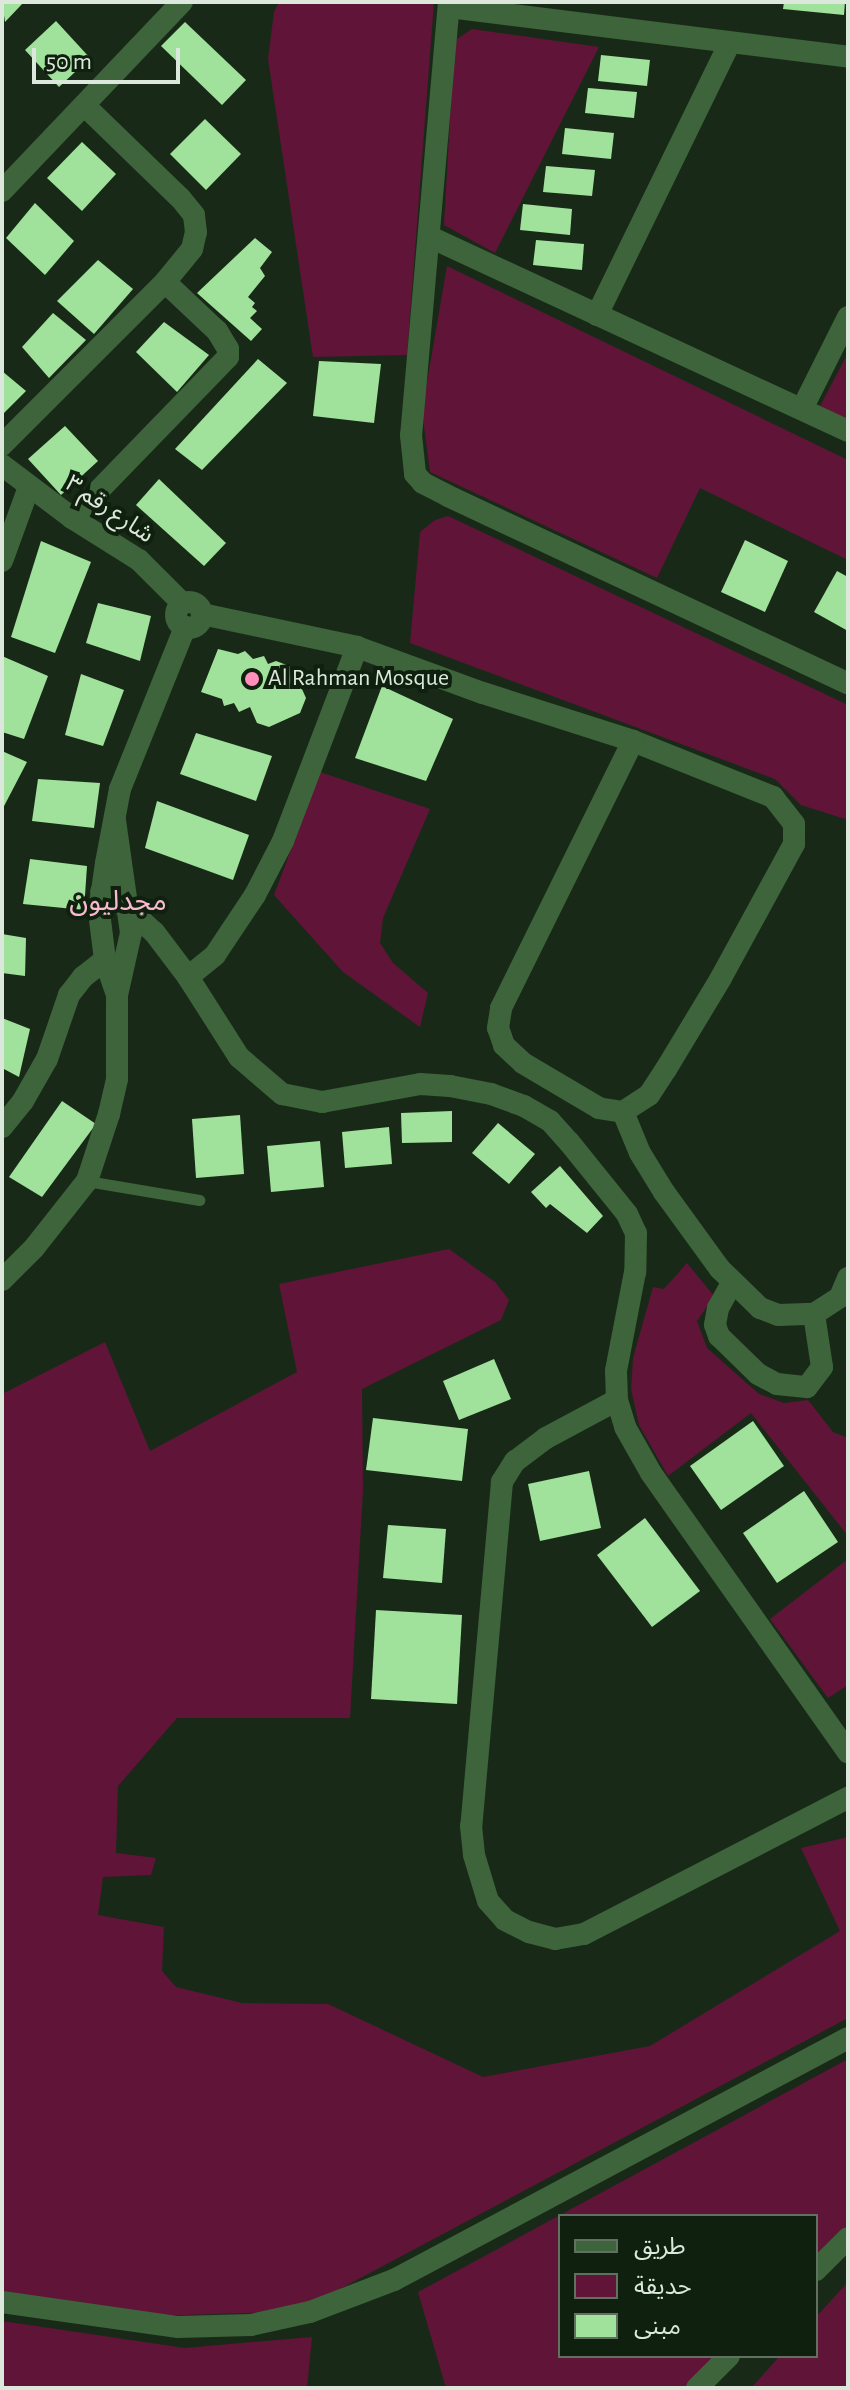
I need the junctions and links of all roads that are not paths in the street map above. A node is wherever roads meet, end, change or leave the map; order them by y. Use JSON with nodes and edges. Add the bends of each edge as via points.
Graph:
{"nodes":[{"id":1,"x":182,"y":2,"type":"edge"},
{"id":2,"x":449,"y":4,"type":"edge"},
{"id":3,"x":729,"y":44,"type":"junction"},
{"id":4,"x":848,"y":57,"type":"edge"},
{"id":5,"x":85,"y":106,"type":"junction"},
{"id":6,"x":2,"y":191,"type":"edge"},
{"id":7,"x":430,"y":237,"type":"junction"},
{"id":8,"x":165,"y":282,"type":"junction"},
{"id":9,"x":597,"y":315,"type":"junction"},
{"id":10,"x":848,"y":317,"type":"edge"},
{"id":11,"x":802,"y":409,"type":"junction"},
{"id":12,"x":848,"y":431,"type":"edge"},
{"id":13,"x":2,"y":445,"type":"edge"},
{"id":14,"x":2,"y":465,"type":"edge"},
{"id":15,"x":29,"y":487,"type":"junction"},
{"id":16,"x":72,"y":518,"type":"junction"},
{"id":17,"x":2,"y":561,"type":"edge"},
{"id":18,"x":190,"y":615,"type":"junction"},
{"id":19,"x":357,"y":647,"type":"junction"},
{"id":20,"x":848,"y":683,"type":"edge"},
{"id":21,"x":633,"y":741,"type":"junction"},
{"id":22,"x":115,"y":821,"type":"junction"},
{"id":23,"x":101,"y":892,"type":"junction"},
{"id":24,"x":129,"y":909,"type":"junction"},
{"id":25,"x":105,"y":960,"type":"junction"},
{"id":26,"x":188,"y":977,"type":"junction"},
{"id":27,"x":117,"y":995,"type":"junction"},
{"id":28,"x":623,"y":1112,"type":"junction"},
{"id":29,"x":2,"y":1127,"type":"edge"},
{"id":30,"x":87,"y":1181,"type":"junction"},
{"id":31,"x":199,"y":1200,"type":"dead end"},
{"id":32,"x":848,"y":1278,"type":"edge"},
{"id":33,"x":2,"y":1280,"type":"edge"},
{"id":34,"x":732,"y":1283,"type":"junction"},
{"id":35,"x":814,"y":1314,"type":"junction"},
{"id":36,"x":617,"y":1400,"type":"junction"},
{"id":37,"x":848,"y":1752,"type":"edge"},
{"id":38,"x":848,"y":1798,"type":"edge"},
{"id":39,"x":848,"y":2038,"type":"edge"},
{"id":40,"x":848,"y":2238,"type":"edge"},
{"id":41,"x":818,"y":2268,"type":"edge"},
{"id":42,"x":2,"y":2302,"type":"edge"},
{"id":43,"x":727,"y":2358,"type":"edge"},
{"id":44,"x":697,"y":2388,"type":"edge"}],
"edges":[{"from":1,"to":5,"type":"street"},
{"from":2,"to":3,"type":"street"},
{"from":2,"to":7,"type":"street"},
{"from":3,"to":4,"type":"street"},
{"from":3,"to":9,"type":"street"},
{"from":5,"to":6,"type":"street"},
{"from":5,"to":8,"type":"street","via":[[194,215],[192,249]]},
{"from":7,"to":9,"type":"street"},
{"from":7,"to":20,"type":"street","via":[[411,435],[415,474],[423,483]]},
{"from":8,"to":13,"type":"street"},
{"from":8,"to":16,"type":"street","via":[[217,331],[228,357]]},
{"from":9,"to":11,"type":"street"},
{"from":10,"to":11,"type":"street"},
{"from":11,"to":12,"type":"street"},
{"from":14,"to":15,"type":"street","name":"شارع رقم ٣"},
{"from":15,"to":16,"type":"street","name":"شارع رقم ٣"},
{"from":15,"to":17,"type":"street"},
{"from":16,"to":18,"type":"street","name":"شارع رقم ٣","via":[[139,560]]},
{"from":18,"to":19,"type":"street"},
{"from":18,"to":22,"type":"street","via":[[120,789]]},
{"from":19,"to":21,"type":"street"},
{"from":19,"to":26,"type":"street","via":[[283,841],[215,955]]},
{"from":21,"to":28,"type":"street","via":[[501,1008],[498,1028],[504,1045],[523,1063],[599,1108]]},
{"from":21,"to":28,"type":"street","via":[[773,797],[794,824],[794,844],[666,1069],[649,1095]]},
{"from":22,"to":23,"type":"street"},
{"from":22,"to":24,"type":"street"},
{"from":23,"to":24,"type":"street"},
{"from":23,"to":25,"type":"street"},
{"from":24,"to":26,"type":"street"},
{"from":24,"to":27,"type":"street","via":[[128,954]]},
{"from":25,"to":27,"type":"street"},
{"from":25,"to":29,"type":"street","via":[[69,995],[47,1059]]},
{"from":26,"to":36,"type":"street","via":[[239,1057],[282,1094],[322,1102],[420,1084],[450,1086],[491,1094],[550,1121],[627,1214],[636,1233],[638,1251],[616,1371]]},
{"from":27,"to":30,"type":"street","via":[[117,1079]]},
{"from":28,"to":34,"type":"street","via":[[656,1179]]},
{"from":30,"to":31,"type":"lane"},
{"from":30,"to":33,"type":"street"},
{"from":32,"to":35,"type":"street","via":[[840,1297]]},
{"from":34,"to":35,"type":"street","via":[[760,1308],[778,1315]]},
{"from":34,"to":35,"type":"street","via":[[718,1308],[719,1336],[758,1374],[777,1384],[807,1387],[822,1367]]},
{"from":36,"to":37,"type":"street","via":[[625,1427],[651,1473]]},
{"from":36,"to":38,"type":"street","via":[[546,1438],[515,1461],[502,1482],[471,1826],[488,1901],[505,1920],[529,1932],[555,1939],[584,1934]]},
{"from":39,"to":42,"type":"street","via":[[394,2280],[310,2312],[251,2325],[178,2327]]},
{"from":40,"to":41,"type":"street"},
{"from":43,"to":44,"type":"street"}]}
